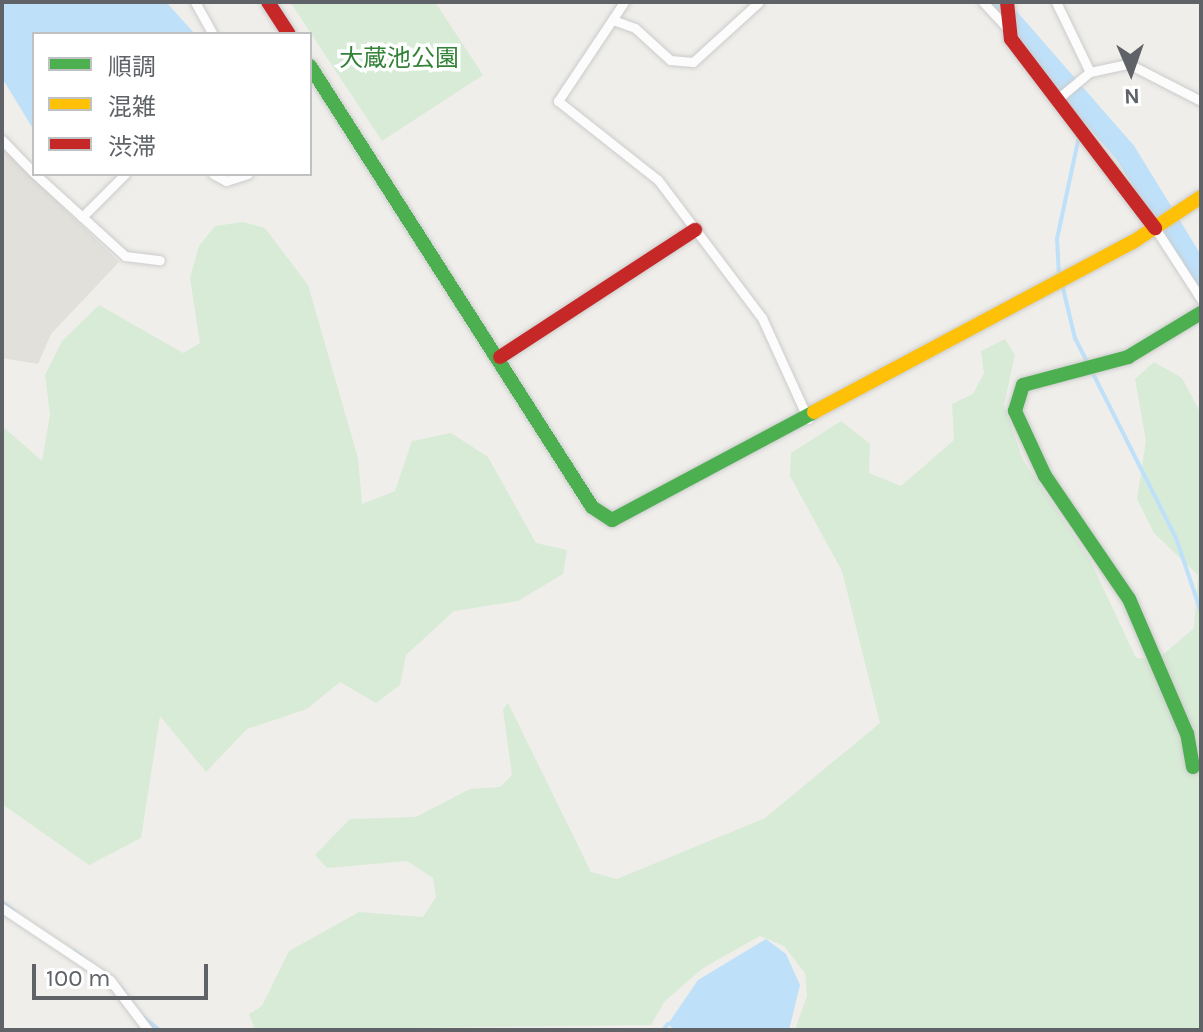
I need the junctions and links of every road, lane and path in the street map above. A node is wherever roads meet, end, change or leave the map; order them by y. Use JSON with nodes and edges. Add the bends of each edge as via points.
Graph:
{"nodes":[{"id":1,"x":195,"y":2,"type":"edge"},
{"id":2,"x":624,"y":2,"type":"edge"},
{"id":3,"x":759,"y":2,"type":"edge"},
{"id":4,"x":983,"y":2,"type":"edge"},
{"id":5,"x":1056,"y":2,"type":"edge"},
{"id":6,"x":275,"y":4,"type":"edge"},
{"id":7,"x":1008,"y":18,"type":"edge"},
{"id":8,"x":613,"y":20,"type":"junction"},
{"id":9,"x":212,"y":32,"type":"edge"},
{"id":10,"x":288,"y":32,"type":"edge"},
{"id":11,"x":312,"y":69,"type":"edge"},
{"id":12,"x":1090,"y":72,"type":"junction"},
{"id":13,"x":1061,"y":96,"type":"junction"},
{"id":14,"x":1201,"y":101,"type":"edge"},
{"id":15,"x":2,"y":140,"type":"edge"},
{"id":16,"x":32,"y":168,"type":"edge"},
{"id":17,"x":40,"y":176,"type":"edge"},
{"id":18,"x":123,"y":176,"type":"edge"},
{"id":19,"x":217,"y":176,"type":"edge"},
{"id":20,"x":242,"y":176,"type":"edge"},
{"id":21,"x":1201,"y":197,"type":"edge"},
{"id":22,"x":82,"y":217,"type":"junction"},
{"id":23,"x":1155,"y":228,"type":"junction"},
{"id":24,"x":695,"y":230,"type":"junction"},
{"id":25,"x":160,"y":260,"type":"dead end"},
{"id":26,"x":1201,"y":299,"type":"edge"},
{"id":27,"x":1201,"y":313,"type":"edge"},
{"id":28,"x":500,"y":357,"type":"junction"},
{"id":29,"x":808,"y":419,"type":"junction"},
{"id":30,"x":1193,"y":767,"type":"dead end"},
{"id":31,"x":2,"y":908,"type":"edge"},
{"id":32,"x":142,"y":1028,"type":"edge"}],
"edges":[{"from":1,"to":9,"type":"street"},
{"from":2,"to":8,"type":"street"},
{"from":3,"to":8,"type":"street","via":[[693,62],[670,60],[635,28]]},
{"from":4,"to":7,"type":"street"},
{"from":5,"to":12,"type":"street"},
{"from":6,"to":10,"type":"street"},
{"from":7,"to":13,"type":"street"},
{"from":8,"to":24,"type":"street","via":[[558,101],[658,180]]},
{"from":11,"to":28,"type":"street"},
{"from":12,"to":13,"type":"street"},
{"from":12,"to":14,"type":"street","via":[[1129,64]]},
{"from":13,"to":23,"type":"street"},
{"from":15,"to":16,"type":"street"},
{"from":17,"to":22,"type":"street"},
{"from":18,"to":22,"type":"street"},
{"from":19,"to":20,"type":"street","via":[[226,181]]},
{"from":21,"to":23,"type":"street"},
{"from":22,"to":25,"type":"street","via":[[125,256]]},
{"from":23,"to":26,"type":"street"},
{"from":23,"to":29,"type":"street"},
{"from":24,"to":28,"type":"street"},
{"from":24,"to":29,"type":"street","via":[[762,318]]},
{"from":27,"to":30,"type":"street","via":[[1128,357],[1023,385],[1015,411],[1045,476],[1129,599],[1187,734]]},
{"from":28,"to":29,"type":"street","via":[[592,507],[612,520]]},
{"from":31,"to":32,"type":"street","via":[[110,980]]}]}
